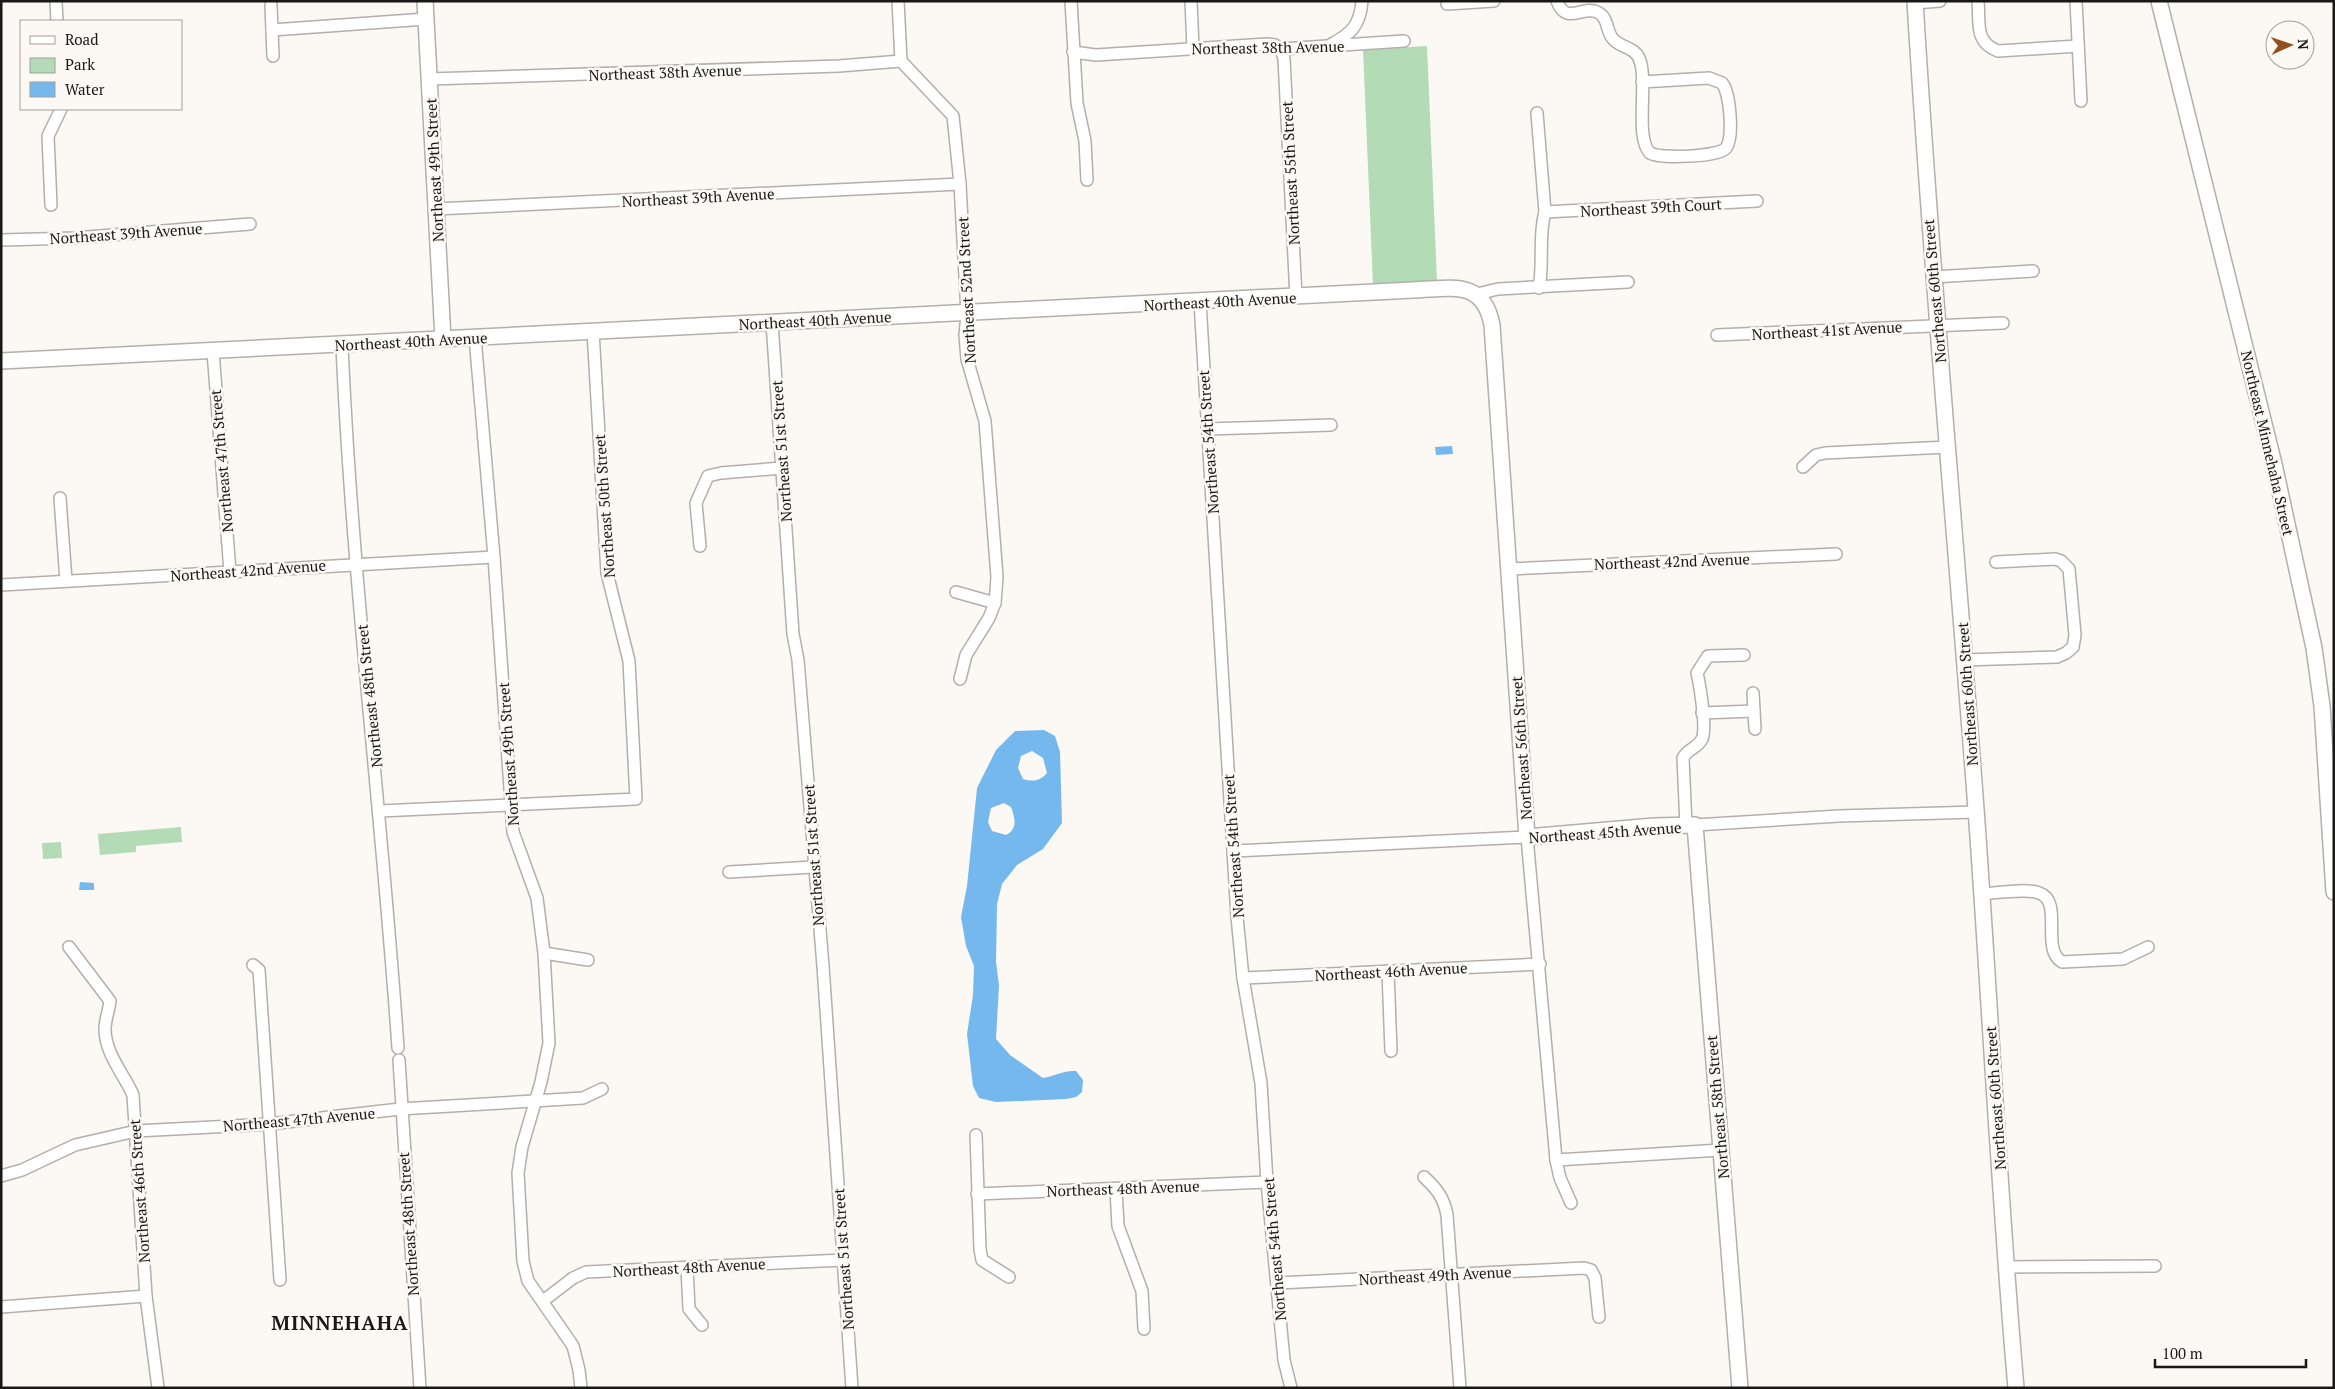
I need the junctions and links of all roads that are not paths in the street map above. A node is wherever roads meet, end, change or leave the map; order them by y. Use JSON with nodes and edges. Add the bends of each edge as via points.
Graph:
{"nodes":[{"id":1,"x":56,"y":1,"type":"edge"},
{"id":2,"x":425,"y":1,"type":"edge"},
{"id":3,"x":898,"y":1,"type":"edge"},
{"id":4,"x":1070,"y":1,"type":"edge"},
{"id":5,"x":1190,"y":1,"type":"edge"},
{"id":6,"x":1362,"y":1,"type":"edge"},
{"id":7,"x":1494,"y":1,"type":"edge"},
{"id":8,"x":1557,"y":1,"type":"edge"},
{"id":9,"x":1940,"y":1,"type":"edge"},
{"id":10,"x":1978,"y":1,"type":"edge"},
{"id":11,"x":2076,"y":1,"type":"edge"},
{"id":12,"x":2159,"y":1,"type":"edge"},
{"id":13,"x":1915,"y":2,"type":"edge"},
{"id":14,"x":1447,"y":4,"type":"dead end"},
{"id":15,"x":271,"y":5,"type":"dead end"},
{"id":16,"x":1597,"y":6,"type":"edge"},
{"id":17,"x":426,"y":19,"type":"junction"},
{"id":18,"x":57,"y":20,"type":"edge"},
{"id":19,"x":272,"y":30,"type":"junction"},
{"id":20,"x":1404,"y":41,"type":"dead end"},
{"id":21,"x":1326,"y":46,"type":"junction"},
{"id":22,"x":2078,"y":46,"type":"junction"},
{"id":23,"x":1192,"y":48,"type":"junction"},
{"id":24,"x":1281,"y":49,"type":"junction"},
{"id":25,"x":1073,"y":52,"type":"junction"},
{"id":26,"x":274,"y":56,"type":"dead end"},
{"id":27,"x":901,"y":62,"type":"junction"},
{"id":28,"x":429,"y":79,"type":"junction"},
{"id":29,"x":1642,"y":82,"type":"junction"},
{"id":30,"x":2081,"y":101,"type":"dead end"},
{"id":31,"x":61,"y":110,"type":"edge"},
{"id":32,"x":1537,"y":113,"type":"dead end"},
{"id":33,"x":1087,"y":180,"type":"dead end"},
{"id":34,"x":960,"y":184,"type":"junction"},
{"id":35,"x":1757,"y":201,"type":"dead end"},
{"id":36,"x":51,"y":205,"type":"dead end"},
{"id":37,"x":436,"y":209,"type":"junction"},
{"id":38,"x":1545,"y":212,"type":"junction"},
{"id":39,"x":250,"y":224,"type":"dead end"},
{"id":40,"x":1,"y":240,"type":"edge"},
{"id":41,"x":2034,"y":271,"type":"dead end"},
{"id":42,"x":1933,"y":277,"type":"junction"},
{"id":43,"x":1628,"y":282,"type":"dead end"},
{"id":44,"x":1539,"y":288,"type":"junction"},
{"id":45,"x":1477,"y":294,"type":"junction"},
{"id":46,"x":1296,"y":297,"type":"junction"},
{"id":47,"x":1200,"y":302,"type":"junction"},
{"id":48,"x":967,"y":314,"type":"junction"},
{"id":49,"x":772,"y":322,"type":"junction"},
{"id":50,"x":2003,"y":323,"type":"dead end"},
{"id":51,"x":1937,"y":325,"type":"junction"},
{"id":52,"x":593,"y":331,"type":"junction"},
{"id":53,"x":1717,"y":335,"type":"dead end"},
{"id":54,"x":475,"y":337,"type":"junction"},
{"id":55,"x":442,"y":339,"type":"junction"},
{"id":56,"x":342,"y":345,"type":"junction"},
{"id":57,"x":213,"y":351,"type":"junction"},
{"id":58,"x":1,"y":361,"type":"edge"},
{"id":59,"x":1331,"y":425,"type":"dead end"},
{"id":60,"x":1207,"y":429,"type":"junction"},
{"id":61,"x":1947,"y":447,"type":"junction"},
{"id":62,"x":1803,"y":467,"type":"dead end"},
{"id":63,"x":782,"y":468,"type":"junction"},
{"id":64,"x":60,"y":498,"type":"dead end"},
{"id":65,"x":700,"y":546,"type":"dead end"},
{"id":66,"x":1836,"y":554,"type":"dead end"},
{"id":67,"x":494,"y":557,"type":"junction"},
{"id":68,"x":1996,"y":562,"type":"dead end"},
{"id":69,"x":356,"y":564,"type":"junction"},
{"id":70,"x":1508,"y":569,"type":"junction"},
{"id":71,"x":230,"y":572,"type":"junction"},
{"id":72,"x":66,"y":581,"type":"junction"},
{"id":73,"x":1,"y":585,"type":"edge"},
{"id":74,"x":956,"y":592,"type":"dead end"},
{"id":75,"x":995,"y":603,"type":"junction"},
{"id":76,"x":1744,"y":655,"type":"dead end"},
{"id":77,"x":1964,"y":660,"type":"junction"},
{"id":78,"x":960,"y":679,"type":"dead end"},
{"id":79,"x":1753,"y":693,"type":"dead end"},
{"id":80,"x":1754,"y":711,"type":"junction"},
{"id":81,"x":1702,"y":713,"type":"junction"},
{"id":82,"x":1755,"y":729,"type":"dead end"},
{"id":83,"x":511,"y":806,"type":"junction"},
{"id":84,"x":380,"y":811,"type":"junction"},
{"id":85,"x":1976,"y":812,"type":"junction"},
{"id":86,"x":1690,"y":826,"type":"junction"},
{"id":87,"x":1527,"y":837,"type":"junction"},
{"id":88,"x":1233,"y":851,"type":"junction"},
{"id":89,"x":813,"y":868,"type":"junction"},
{"id":90,"x":729,"y":872,"type":"dead end"},
{"id":91,"x":2334,"y":892,"type":"edge"},
{"id":92,"x":1981,"y":894,"type":"junction"},
{"id":93,"x":2148,"y":947,"type":"dead end"},
{"id":94,"x":69,"y":948,"type":"dead end"},
{"id":95,"x":544,"y":953,"type":"junction"},
{"id":96,"x":588,"y":960,"type":"dead end"},
{"id":97,"x":1540,"y":964,"type":"junction"},
{"id":98,"x":253,"y":965,"type":"dead end"},
{"id":99,"x":1388,"y":971,"type":"junction"},
{"id":100,"x":1243,"y":978,"type":"junction"},
{"id":101,"x":398,"y":1048,"type":"dead end"},
{"id":102,"x":1391,"y":1051,"type":"dead end"},
{"id":103,"x":399,"y":1060,"type":"dead end"},
{"id":104,"x":602,"y":1089,"type":"dead end"},
{"id":105,"x":535,"y":1102,"type":"junction"},
{"id":106,"x":400,"y":1109,"type":"junction"},
{"id":107,"x":269,"y":1124,"type":"junction"},
{"id":108,"x":136,"y":1132,"type":"junction"},
{"id":109,"x":976,"y":1135,"type":"dead end"},
{"id":110,"x":1720,"y":1150,"type":"junction"},
{"id":111,"x":1556,"y":1160,"type":"junction"},
{"id":112,"x":1,"y":1176,"type":"edge"},
{"id":113,"x":1424,"y":1177,"type":"dead end"},
{"id":114,"x":1268,"y":1182,"type":"junction"},
{"id":115,"x":1116,"y":1189,"type":"junction"},
{"id":116,"x":978,"y":1194,"type":"junction"},
{"id":117,"x":1570,"y":1203,"type":"dead end"},
{"id":118,"x":844,"y":1260,"type":"junction"},
{"id":119,"x":2154,"y":1266,"type":"dead end"},
{"id":120,"x":687,"y":1267,"type":"junction"},
{"id":121,"x":2005,"y":1267,"type":"junction"},
{"id":122,"x":1451,"y":1274,"type":"junction"},
{"id":123,"x":1009,"y":1277,"type":"dead end"},
{"id":124,"x":280,"y":1280,"type":"dead end"},
{"id":125,"x":1278,"y":1283,"type":"junction"},
{"id":126,"x":146,"y":1296,"type":"junction"},
{"id":127,"x":543,"y":1301,"type":"junction"},
{"id":128,"x":1,"y":1307,"type":"edge"},
{"id":129,"x":1599,"y":1317,"type":"dead end"},
{"id":130,"x":702,"y":1325,"type":"dead end"},
{"id":131,"x":1144,"y":1330,"type":"dead end"},
{"id":132,"x":158,"y":1388,"type":"edge"},
{"id":133,"x":420,"y":1388,"type":"edge"},
{"id":134,"x":581,"y":1388,"type":"edge"},
{"id":135,"x":852,"y":1388,"type":"edge"},
{"id":136,"x":1291,"y":1388,"type":"edge"},
{"id":137,"x":1460,"y":1388,"type":"edge"},
{"id":138,"x":1740,"y":1388,"type":"edge"},
{"id":139,"x":2016,"y":1388,"type":"edge"}],
"edges":[{"from":1,"to":18,"type":"street"},
{"from":2,"to":17,"type":"street","name":"Northeast 49th Street"},
{"from":3,"to":27,"type":"street"},
{"from":4,"to":25,"type":"street"},
{"from":5,"to":23,"type":"street"},
{"from":6,"to":21,"type":"street","via":[[1357,24],[1348,36]]},
{"from":7,"to":14,"type":"street"},
{"from":8,"to":16,"type":"street","via":[[1568,14]]},
{"from":9,"to":13,"type":"street"},
{"from":10,"to":22,"type":"street","via":[[1981,39],[1988,47],[1998,51]]},
{"from":11,"to":22,"type":"street"},
{"from":12,"to":91,"type":"street","name":"Northeast Minnehaha Street","via":[[2274,464],[2314,648],[2326,754]]},
{"from":13,"to":42,"type":"street","name":"Northeast 60th Street"},
{"from":15,"to":19,"type":"street"},
{"from":16,"to":29,"type":"street","via":[[1615,41],[1638,55]]},
{"from":17,"to":19,"type":"street"},
{"from":17,"to":28,"type":"street","name":"Northeast 49th Street"},
{"from":19,"to":26,"type":"street"},
{"from":20,"to":21,"type":"street","name":"Northeast 38th Avenue"},
{"from":21,"to":24,"type":"street","name":"Northeast 38th Avenue"},
{"from":22,"to":30,"type":"street"},
{"from":23,"to":24,"type":"street","name":"Northeast 38th Avenue","via":[[1267,44]]},
{"from":23,"to":25,"type":"street","name":"Northeast 38th Avenue","via":[[1096,55]]},
{"from":24,"to":46,"type":"street","name":"Northeast 55th Street"},
{"from":25,"to":33,"type":"street"},
{"from":27,"to":28,"type":"street","name":"Northeast 38th Avenue"},
{"from":27,"to":34,"type":"street","name":"Northeast 52nd Street","via":[[953,116]]},
{"from":28,"to":37,"type":"street","name":"Northeast 49th Street"},
{"from":29,"to":29,"type":"street","via":[[1644,141],[1650,153],[1660,156],[1712,154],[1726,148],[1730,138],[1728,95],[1722,83],[1709,78]]},
{"from":31,"to":36,"type":"street","via":[[48,136]]},
{"from":32,"to":38,"type":"street"},
{"from":34,"to":37,"type":"street","name":"Northeast 39th Avenue"},
{"from":34,"to":48,"type":"street","name":"Northeast 52nd Street"},
{"from":35,"to":38,"type":"street","name":"Northeast 39th Court"},
{"from":37,"to":55,"type":"street","name":"Northeast 49th Street"},
{"from":38,"to":44,"type":"street"},
{"from":39,"to":40,"type":"street","name":"Northeast 39th Avenue","via":[[76,238]]},
{"from":41,"to":42,"type":"street"},
{"from":42,"to":51,"type":"street","name":"Northeast 60th Street"},
{"from":43,"to":44,"type":"street","name":"Northeast 40th Avenue"},
{"from":44,"to":45,"type":"street","name":"Northeast 40th Avenue","via":[[1498,289]]},
{"from":45,"to":46,"type":"street","name":"Northeast 40th Avenue","via":[[1457,289]]},
{"from":45,"to":70,"type":"street","name":"Northeast 56th Street","via":[[1487,306],[1492,325]]},
{"from":46,"to":47,"type":"street","name":"Northeast 40th Avenue"},
{"from":47,"to":48,"type":"street","name":"Northeast 40th Avenue"},
{"from":47,"to":60,"type":"street","name":"Northeast 54th Street"},
{"from":48,"to":49,"type":"street","name":"Northeast 40th Avenue"},
{"from":48,"to":75,"type":"street","name":"Northeast 52nd Street","via":[[967,359],[985,421],[997,578]]},
{"from":49,"to":52,"type":"street","name":"Northeast 40th Avenue"},
{"from":49,"to":63,"type":"street","name":"Northeast 51st Street"},
{"from":50,"to":51,"type":"street","name":"Northeast 41st Avenue"},
{"from":51,"to":53,"type":"street","name":"Northeast 41st Avenue"},
{"from":51,"to":61,"type":"street","name":"Northeast 60th Street"},
{"from":52,"to":54,"type":"street","name":"Northeast 40th Avenue"},
{"from":52,"to":83,"type":"street","name":"Northeast 50th Street","via":[[606,573],[629,662],[636,798]]},
{"from":54,"to":55,"type":"street","name":"Northeast 40th Avenue"},
{"from":54,"to":67,"type":"street","name":"Northeast 49th Street"},
{"from":55,"to":56,"type":"street","name":"Northeast 40th Avenue"},
{"from":56,"to":57,"type":"street","name":"Northeast 40th Avenue"},
{"from":56,"to":69,"type":"street","name":"Northeast 48th Street"},
{"from":57,"to":58,"type":"street","name":"Northeast 40th Avenue"},
{"from":57,"to":71,"type":"street","name":"Northeast 47th Street"},
{"from":59,"to":60,"type":"street"},
{"from":60,"to":88,"type":"street","name":"Northeast 54th Street"},
{"from":61,"to":62,"type":"street","via":[[1824,453],[1816,455]]},
{"from":61,"to":77,"type":"street","name":"Northeast 60th Street"},
{"from":63,"to":65,"type":"street","via":[[721,472],[708,476],[696,503]]},
{"from":63,"to":89,"type":"street","name":"Northeast 51st Street"},
{"from":64,"to":72,"type":"street"},
{"from":66,"to":70,"type":"street","name":"Northeast 42nd Avenue"},
{"from":67,"to":69,"type":"street","name":"Northeast 42nd Avenue"},
{"from":67,"to":83,"type":"street","name":"Northeast 49th Street"},
{"from":68,"to":77,"type":"street","via":[[2055,559],[2066,565],[2070,574],[2074,626],[2071,650],[2057,657]]},
{"from":69,"to":71,"type":"street","name":"Northeast 42nd Avenue"},
{"from":69,"to":84,"type":"street","name":"Northeast 48th Street"},
{"from":70,"to":87,"type":"street","name":"Northeast 56th Street"},
{"from":71,"to":72,"type":"street","name":"Northeast 42nd Avenue"},
{"from":72,"to":73,"type":"street","name":"Northeast 42nd Avenue"},
{"from":74,"to":75,"type":"street"},
{"from":75,"to":78,"type":"street","name":"Northeast 52nd Street","via":[[966,655]]},
{"from":76,"to":81,"type":"street","via":[[1708,656],[1697,673]]},
{"from":77,"to":85,"type":"street","name":"Northeast 60th Street"},
{"from":79,"to":80,"type":"street"},
{"from":80,"to":81,"type":"street"},
{"from":80,"to":82,"type":"street"},
{"from":81,"to":86,"type":"street","via":[[1703,739],[1685,753],[1682,765]]},
{"from":83,"to":84,"type":"street"},
{"from":83,"to":95,"type":"street","name":"Northeast 49th Street","via":[[513,832],[537,898]]},
{"from":84,"to":101,"type":"street","name":"Northeast 48th Street"},
{"from":85,"to":86,"type":"street","name":"Northeast 45th Avenue","via":[[1839,816]]},
{"from":85,"to":92,"type":"street","name":"Northeast 60th Street"},
{"from":86,"to":87,"type":"street","name":"Northeast 45th Avenue"},
{"from":86,"to":110,"type":"street","name":"Northeast 58th Street"},
{"from":87,"to":88,"type":"street","name":"Northeast 45th Avenue"},
{"from":87,"to":97,"type":"street","name":"Northeast 56th Street"},
{"from":88,"to":100,"type":"street","name":"Northeast 54th Street"},
{"from":89,"to":90,"type":"street"},
{"from":89,"to":118,"type":"street","name":"Northeast 51st Street"},
{"from":92,"to":93,"type":"street","via":[[2034,892],[2045,896],[2050,904],[2054,953],[2062,962],[2123,959]]},
{"from":92,"to":121,"type":"street","name":"Northeast 60th Street"},
{"from":94,"to":108,"type":"street","name":"Northeast 46th Street","via":[[110,1001],[105,1029],[108,1051],[133,1095]]},
{"from":95,"to":96,"type":"street"},
{"from":95,"to":105,"type":"street","name":"Northeast 49th Street","via":[[549,1043]]},
{"from":97,"to":99,"type":"street","name":"Northeast 46th Avenue"},
{"from":97,"to":111,"type":"street","name":"Northeast 56th Street"},
{"from":98,"to":107,"type":"street","via":[[259,970]]},
{"from":99,"to":100,"type":"street","name":"Northeast 46th Avenue"},
{"from":99,"to":102,"type":"street"},
{"from":100,"to":114,"type":"street","name":"Northeast 54th Street","via":[[1260,1075]]},
{"from":103,"to":106,"type":"street","name":"Northeast 48th Street"},
{"from":104,"to":105,"type":"street","name":"Northeast 47th Avenue","via":[[583,1098]]},
{"from":105,"to":106,"type":"street","name":"Northeast 47th Avenue"},
{"from":105,"to":127,"type":"street","name":"Northeast 49th Street","via":[[518,1173],[524,1261],[528,1281]]},
{"from":106,"to":107,"type":"street","name":"Northeast 47th Avenue"},
{"from":106,"to":133,"type":"street","name":"Northeast 48th Street"},
{"from":107,"to":108,"type":"street","name":"Northeast 47th Avenue"},
{"from":107,"to":124,"type":"street"},
{"from":108,"to":112,"type":"street","name":"Northeast 47th Avenue","via":[[75,1145],[22,1170]]},
{"from":108,"to":126,"type":"street","name":"Northeast 46th Street"},
{"from":109,"to":116,"type":"street"},
{"from":110,"to":111,"type":"street"},
{"from":110,"to":138,"type":"street","name":"Northeast 58th Street"},
{"from":111,"to":117,"type":"street","name":"Northeast 56th Street"},
{"from":113,"to":122,"type":"street","via":[[1444,1200]]},
{"from":114,"to":115,"type":"street","name":"Northeast 48th Avenue"},
{"from":114,"to":125,"type":"street","name":"Northeast 54th Street"},
{"from":115,"to":116,"type":"street","name":"Northeast 48th Avenue"},
{"from":115,"to":131,"type":"street","via":[[1118,1226],[1142,1291]]},
{"from":116,"to":123,"type":"street","via":[[982,1260]]},
{"from":118,"to":120,"type":"street","name":"Northeast 48th Avenue"},
{"from":118,"to":135,"type":"street","name":"Northeast 51st Street"},
{"from":119,"to":121,"type":"street"},
{"from":120,"to":127,"type":"street","name":"Northeast 48th Avenue","via":[[586,1272]]},
{"from":120,"to":130,"type":"street","via":[[689,1309]]},
{"from":121,"to":139,"type":"street","name":"Northeast 60th Street"},
{"from":122,"to":125,"type":"street","name":"Northeast 49th Avenue"},
{"from":122,"to":129,"type":"street","name":"Northeast 49th Avenue","via":[[1591,1270],[1595,1278]]},
{"from":122,"to":137,"type":"street"},
{"from":125,"to":136,"type":"street","name":"Northeast 54th Street","via":[[1284,1360]]},
{"from":126,"to":128,"type":"street"},
{"from":126,"to":132,"type":"street","name":"Northeast 46th Street"},
{"from":127,"to":134,"type":"street","name":"Northeast 49th Street","via":[[572,1346]]}]}
